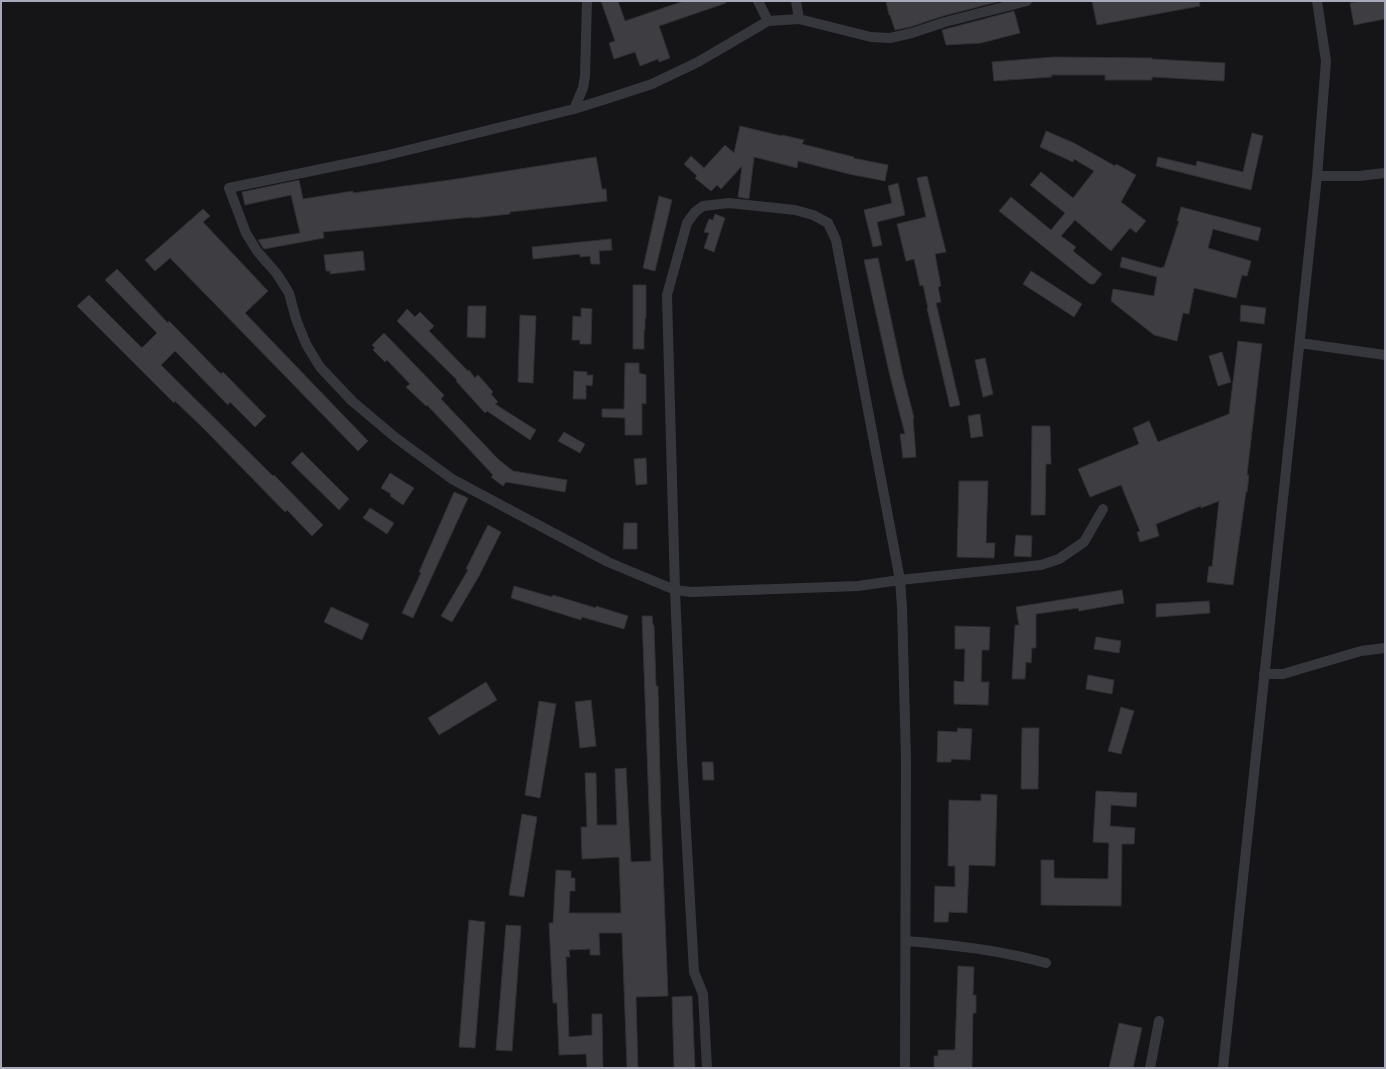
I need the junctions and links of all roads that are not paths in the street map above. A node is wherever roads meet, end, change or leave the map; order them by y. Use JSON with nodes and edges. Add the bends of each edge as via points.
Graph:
{"nodes":[{"id":1,"x":587,"y":1,"type":"edge"},
{"id":2,"x":758,"y":1,"type":"edge"},
{"id":3,"x":796,"y":1,"type":"edge"},
{"id":4,"x":1027,"y":1,"type":"edge"},
{"id":5,"x":1317,"y":1,"type":"edge"},
{"id":6,"x":799,"y":19,"type":"junction"},
{"id":7,"x":768,"y":21,"type":"junction"},
{"id":8,"x":574,"y":108,"type":"junction"},
{"id":9,"x":1385,"y":173,"type":"edge"},
{"id":10,"x":1317,"y":176,"type":"junction"},
{"id":11,"x":1300,"y":343,"type":"junction"},
{"id":12,"x":1385,"y":355,"type":"edge"},
{"id":13,"x":1103,"y":509,"type":"dead end"},
{"id":14,"x":900,"y":580,"type":"junction"},
{"id":15,"x":675,"y":590,"type":"junction"},
{"id":16,"x":1385,"y":648,"type":"edge"},
{"id":17,"x":1264,"y":674,"type":"junction"},
{"id":18,"x":906,"y":941,"type":"junction"},
{"id":19,"x":1046,"y":963,"type":"dead end"},
{"id":20,"x":1159,"y":1021,"type":"dead end"},
{"id":21,"x":707,"y":1068,"type":"edge"},
{"id":22,"x":905,"y":1068,"type":"edge"},
{"id":23,"x":1150,"y":1068,"type":"edge"},
{"id":24,"x":1223,"y":1068,"type":"edge"}],
"edges":[{"from":1,"to":8,"type":"street","via":[[585,76],[583,88]]},
{"from":2,"to":7,"type":"street"},
{"from":3,"to":6,"type":"street"},
{"from":4,"to":6,"type":"street","via":[[890,38],[871,38]]},
{"from":5,"to":10,"type":"street","via":[[1326,61]]},
{"from":6,"to":7,"type":"street"},
{"from":7,"to":8,"type":"street","via":[[698,62],[652,84]]},
{"from":8,"to":15,"type":"street","via":[[384,156],[229,188],[246,233],[289,293],[306,344],[320,368],[352,401],[396,438],[452,479],[608,562]]},
{"from":9,"to":10,"type":"street"},
{"from":10,"to":11,"type":"street"},
{"from":11,"to":12,"type":"street"},
{"from":11,"to":17,"type":"street"},
{"from":13,"to":14,"type":"street","via":[[1084,542],[1059,559],[1042,565]]},
{"from":14,"to":15,"type":"street","via":[[858,586],[691,592]]},
{"from":14,"to":15,"type":"street","via":[[836,240],[828,223],[813,215],[795,210],[728,203],[703,206],[687,223],[667,296]]},
{"from":14,"to":18,"type":"street","via":[[906,760]]},
{"from":15,"to":21,"type":"street","via":[[694,972],[703,994]]},
{"from":16,"to":17,"type":"street","via":[[1361,651],[1282,674]]},
{"from":17,"to":24,"type":"street"},
{"from":18,"to":19,"type":"street","via":[[957,945]]},
{"from":18,"to":22,"type":"street"},
{"from":20,"to":23,"type":"street"}]}
